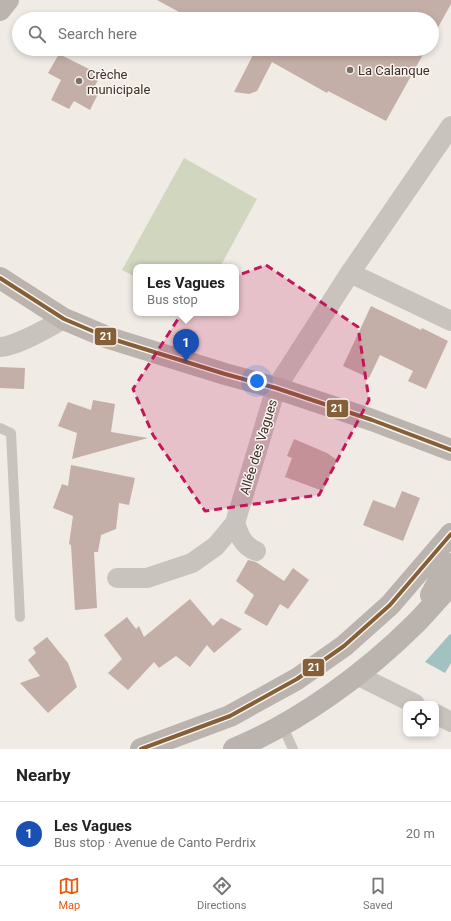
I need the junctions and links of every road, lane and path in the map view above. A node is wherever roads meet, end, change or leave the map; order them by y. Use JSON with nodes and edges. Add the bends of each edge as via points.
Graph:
{"nodes":[{"id":1,"x":8,"y":0,"type":"edge"},
{"id":2,"x":0,"y":10,"type":"edge"},
{"id":3,"x":451,"y":126,"type":"edge"},
{"id":4,"x":350,"y":273,"type":"junction"},
{"id":5,"x":0,"y":278,"type":"edge"},
{"id":6,"x":64,"y":319,"type":"junction"},
{"id":7,"x":451,"y":321,"type":"edge"},
{"id":8,"x":0,"y":346,"type":"edge"},
{"id":9,"x":276,"y":388,"type":"junction"},
{"id":10,"x":0,"y":428,"type":"edge"},
{"id":11,"x":451,"y":450,"type":"edge"},
{"id":12,"x":236,"y":523,"type":"junction"},
{"id":13,"x":451,"y":534,"type":"edge"},
{"id":14,"x":256,"y":551,"type":"dead end"},
{"id":15,"x":451,"y":564,"type":"edge"},
{"id":16,"x":118,"y":578,"type":"dead end"},
{"id":17,"x":451,"y":585,"type":"edge"},
{"id":18,"x":20,"y":616,"type":"dead end"},
{"id":19,"x":416,"y":623,"type":"junction"},
{"id":20,"x":357,"y":675,"type":"junction"},
{"id":21,"x":409,"y":701,"type":"edge"},
{"id":22,"x":439,"y":716,"type":"edge"},
{"id":23,"x":451,"y":722,"type":"edge"},
{"id":24,"x":282,"y":725,"type":"junction"},
{"id":25,"x":142,"y":749,"type":"edge"},
{"id":26,"x":234,"y":749,"type":"edge"},
{"id":27,"x":293,"y":749,"type":"edge"}],
"edges":[{"from":1,"to":2,"type":"main road"},
{"from":3,"to":4,"type":"street","name":"Allée des Vagues"},
{"from":4,"to":7,"type":"street"},
{"from":4,"to":9,"type":"street","name":"Allée des Vagues"},
{"from":5,"to":6,"type":"main road"},
{"from":6,"to":8,"type":"street","via":[[7,346]]},
{"from":6,"to":9,"type":"main road","via":[[109,338]]},
{"from":9,"to":11,"type":"main road"},
{"from":9,"to":12,"type":"street","name":"Allée des Vagues"},
{"from":10,"to":18,"type":"lane","via":[[11,432]]},
{"from":12,"to":14,"type":"street","via":[[248,548]]},
{"from":12,"to":16,"type":"street","name":"Allée des Vagues","via":[[216,546],[192,563],[147,578]]},
{"from":13,"to":25,"type":"main road","via":[[390,605],[344,646],[298,679],[230,716]]},
{"from":15,"to":19,"type":"main road"},
{"from":17,"to":19,"type":"main road"},
{"from":19,"to":20,"type":"main road"},
{"from":20,"to":21,"type":"street"},
{"from":20,"to":24,"type":"main road"},
{"from":22,"to":23,"type":"street"},
{"from":24,"to":26,"type":"main road"},
{"from":24,"to":27,"type":"lane"}]}
